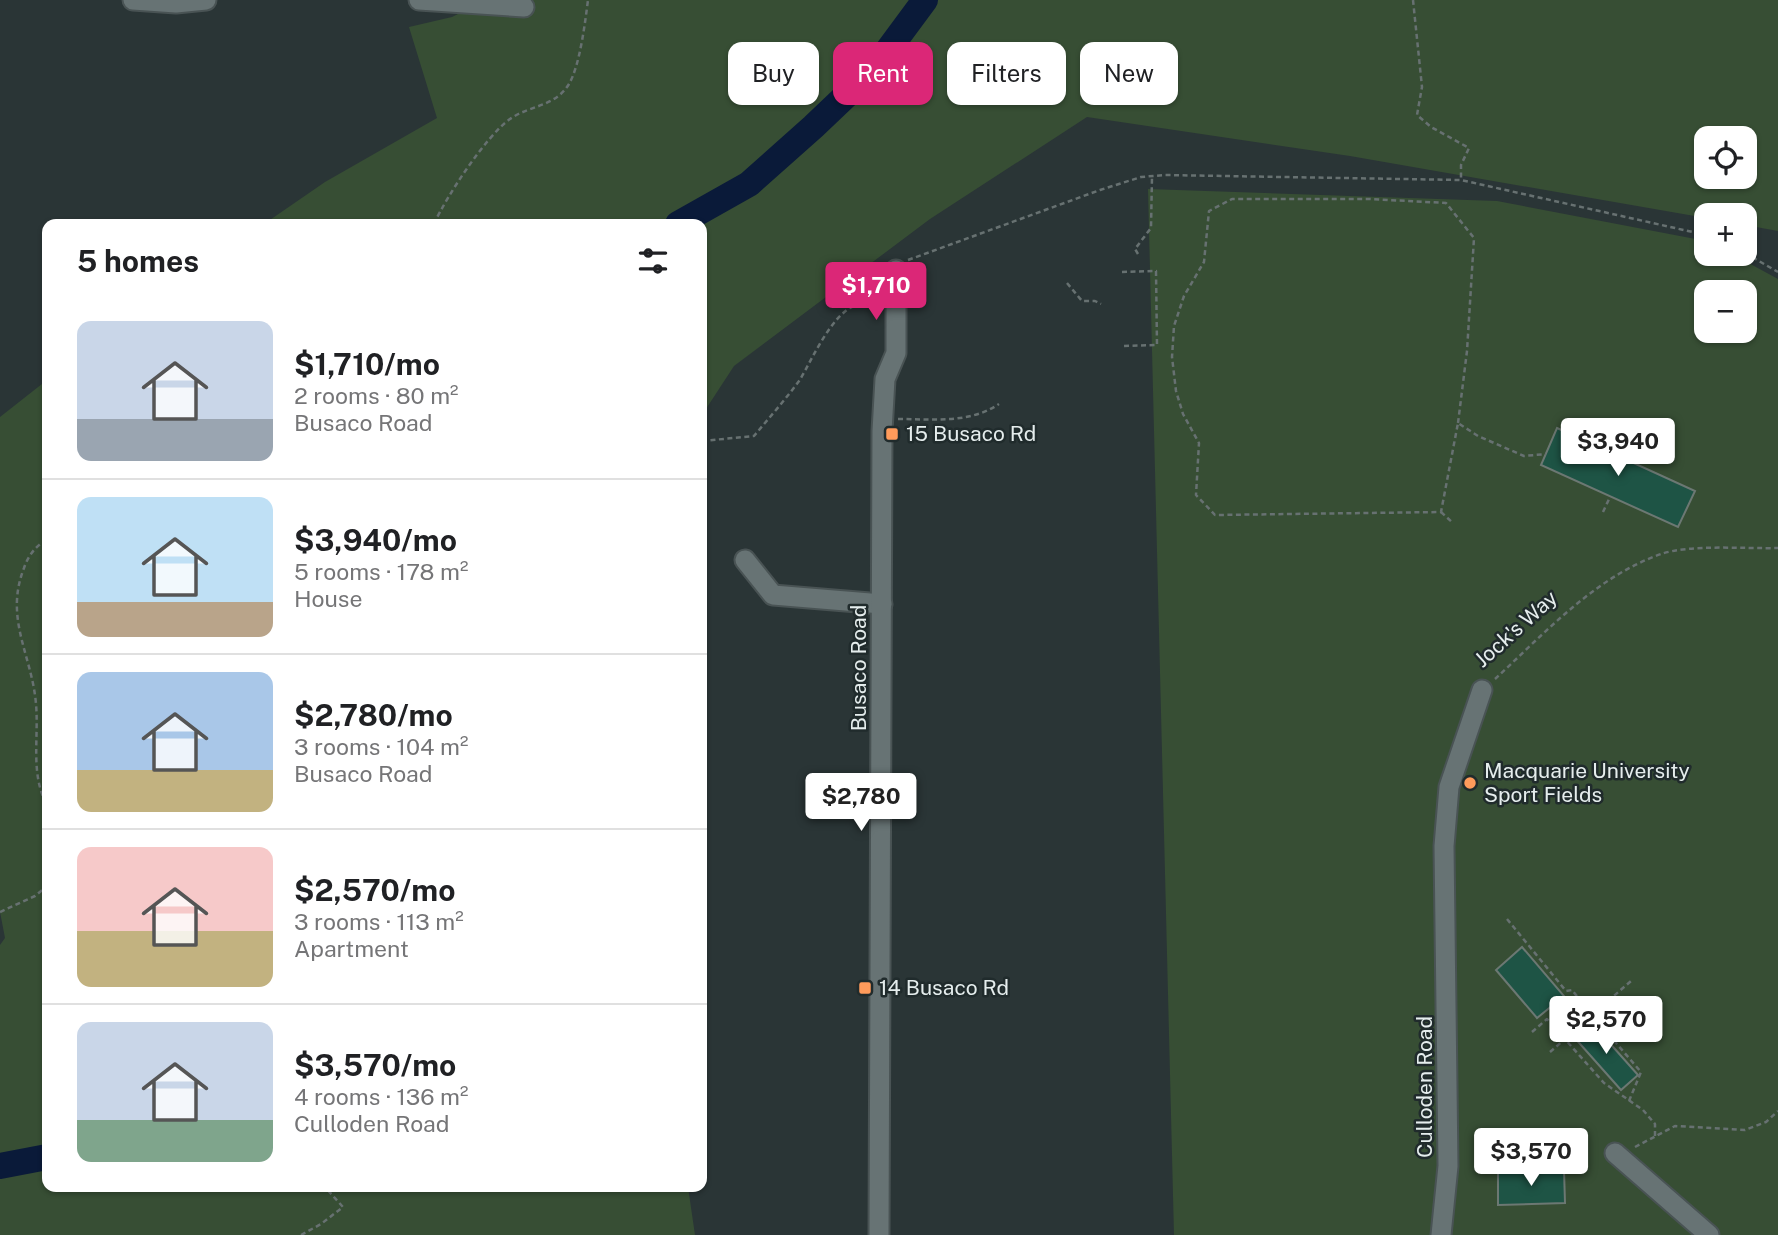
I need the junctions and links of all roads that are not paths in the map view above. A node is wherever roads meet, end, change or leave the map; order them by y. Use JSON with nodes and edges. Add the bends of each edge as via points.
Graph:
{"nodes":[{"id":1,"x":133,"y":0,"type":"edge"},
{"id":2,"x":206,"y":0,"type":"edge"},
{"id":3,"x":419,"y":0,"type":"edge"},
{"id":4,"x":524,"y":7,"type":"dead end"},
{"id":5,"x":896,"y":270,"type":"road end"},
{"id":6,"x":745,"y":560,"type":"dead end"},
{"id":7,"x":882,"y":604,"type":"junction"},
{"id":8,"x":1482,"y":690,"type":"road end"},
{"id":9,"x":1446,"y":939,"type":"joint"},
{"id":10,"x":1615,"y":1153,"type":"road end"},
{"id":11,"x":879,"y":1235,"type":"edge"},
{"id":12,"x":1441,"y":1235,"type":"edge"},
{"id":13,"x":1709,"y":1235,"type":"edge"}],
"edges":[{"from":1,"to":2,"type":"street"},
{"from":3,"to":4,"type":"street"},
{"from":5,"to":7,"type":"street","name":"Busaco Road","via":[[896,353],[885,379],[882,431]]},
{"from":6,"to":7,"type":"street","via":[[773,595]]},
{"from":7,"to":11,"type":"street","name":"Busaco Road"},
{"from":8,"to":9,"type":"street","name":"Jock's Way","via":[[1449,787],[1444,846]]},
{"from":9,"to":12,"type":"street","name":"Culloden Road","via":[[1448,1166]]},
{"from":10,"to":13,"type":"street"}]}
